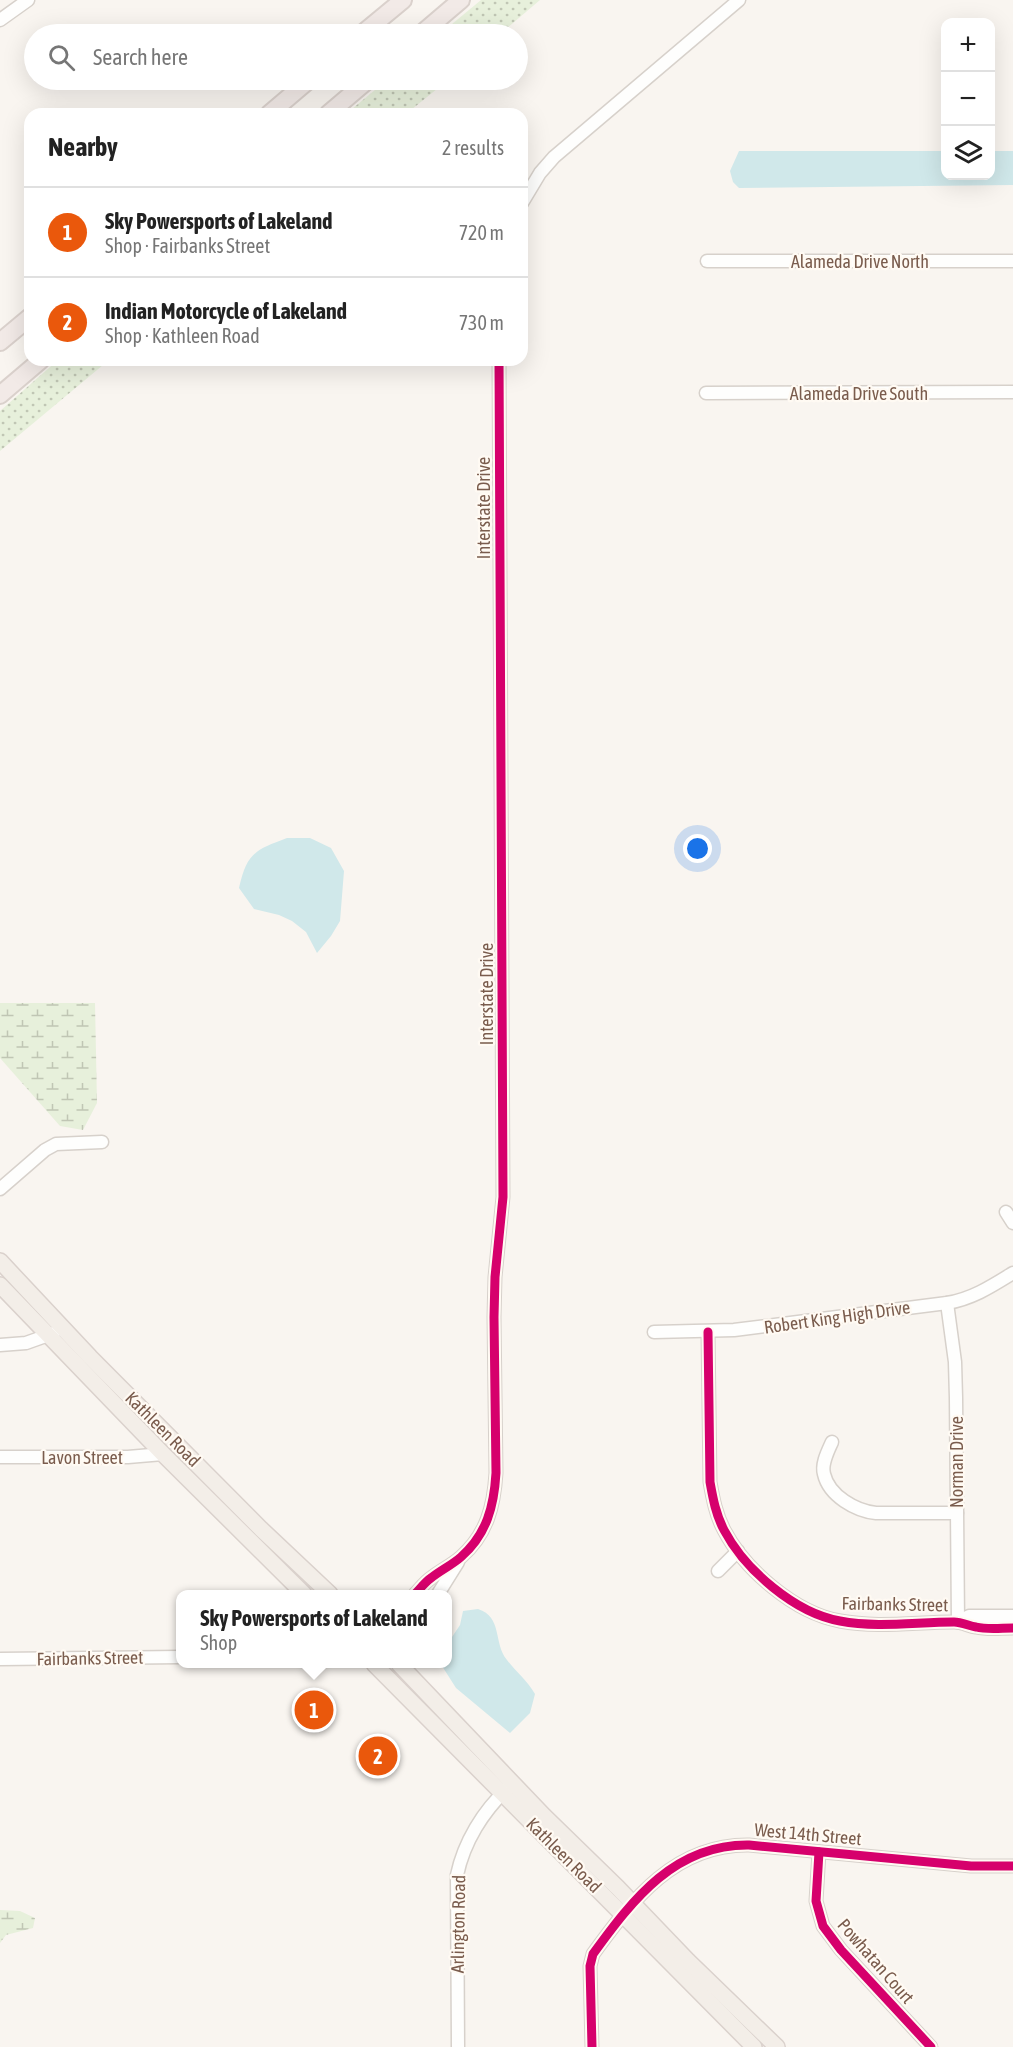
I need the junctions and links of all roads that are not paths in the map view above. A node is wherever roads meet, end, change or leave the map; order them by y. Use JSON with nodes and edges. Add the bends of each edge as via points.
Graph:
{"nodes":[{"id":1,"x":28,"y":0,"type":"edge"},
{"id":2,"x":403,"y":0,"type":"edge"},
{"id":3,"x":461,"y":0,"type":"edge"},
{"id":4,"x":739,"y":0,"type":"edge"},
{"id":5,"x":0,"y":20,"type":"edge"},
{"id":6,"x":374,"y":24,"type":"edge"},
{"id":7,"x":433,"y":24,"type":"edge"},
{"id":8,"x":297,"y":90,"type":"edge"},
{"id":9,"x":356,"y":90,"type":"edge"},
{"id":10,"x":276,"y":108,"type":"edge"},
{"id":11,"x":335,"y":108,"type":"edge"},
{"id":12,"x":528,"y":193,"type":"edge"},
{"id":13,"x":706,"y":261,"type":"dead end"},
{"id":14,"x":1013,"y":261,"type":"edge"},
{"id":15,"x":24,"y":321,"type":"edge"},
{"id":16,"x":7,"y":333,"type":"edge"},
{"id":17,"x":0,"y":342,"type":"edge"},
{"id":18,"x":34,"y":366,"type":"edge"},
{"id":19,"x":499,"y":366,"type":"edge"},
{"id":20,"x":1013,"y":392,"type":"edge"},
{"id":21,"x":706,"y":393,"type":"dead end"},
{"id":22,"x":0,"y":396,"type":"edge"},
{"id":23,"x":102,"y":1143,"type":"dead end"},
{"id":24,"x":0,"y":1189,"type":"edge"},
{"id":25,"x":0,"y":1261,"type":"edge"},
{"id":26,"x":1013,"y":1273,"type":"edge"},
{"id":27,"x":0,"y":1285,"type":"edge"},
{"id":28,"x":947,"y":1303,"type":"junction"},
{"id":29,"x":63,"y":1328,"type":"junction"},
{"id":30,"x":654,"y":1332,"type":"dead end"},
{"id":31,"x":708,"y":1332,"type":"junction"},
{"id":32,"x":49,"y":1336,"type":"junction"},
{"id":33,"x":0,"y":1345,"type":"edge"},
{"id":34,"x":832,"y":1442,"type":"dead end"},
{"id":35,"x":163,"y":1454,"type":"junction"},
{"id":36,"x":0,"y":1457,"type":"edge"},
{"id":37,"x":957,"y":1513,"type":"junction"},
{"id":38,"x":738,"y":1551,"type":"junction"},
{"id":39,"x":460,"y":1558,"type":"junction"},
{"id":40,"x":718,"y":1571,"type":"dead end"},
{"id":41,"x":300,"y":1590,"type":"edge"},
{"id":42,"x":326,"y":1590,"type":"edge"},
{"id":43,"x":419,"y":1590,"type":"edge"},
{"id":44,"x":440,"y":1590,"type":"edge"},
{"id":45,"x":1013,"y":1616,"type":"edge"},
{"id":46,"x":958,"y":1622,"type":"junction"},
{"id":47,"x":1013,"y":1628,"type":"edge"},
{"id":48,"x":176,"y":1656,"type":"edge"},
{"id":49,"x":0,"y":1659,"type":"edge"},
{"id":50,"x":378,"y":1668,"type":"edge"},
{"id":51,"x":403,"y":1668,"type":"edge"},
{"id":52,"x":514,"y":1783,"type":"junction"},
{"id":53,"x":502,"y":1794,"type":"junction"},
{"id":54,"x":819,"y":1852,"type":"junction"},
{"id":55,"x":1013,"y":1866,"type":"edge"},
{"id":56,"x":628,"y":1909,"type":"junction"},
{"id":57,"x":458,"y":2047,"type":"edge"},
{"id":58,"x":592,"y":2047,"type":"edge"},
{"id":59,"x":754,"y":2047,"type":"edge"},
{"id":60,"x":777,"y":2047,"type":"edge"},
{"id":61,"x":931,"y":2047,"type":"edge"}],
"edges":[{"from":1,"to":5,"type":"street"},
{"from":2,"to":6,"type":"highway"},
{"from":3,"to":7,"type":"highway"},
{"from":4,"to":12,"type":"street","via":[[554,157]]},
{"from":8,"to":10,"type":"highway"},
{"from":9,"to":11,"type":"highway"},
{"from":13,"to":14,"type":"street","name":"Alameda Drive North"},
{"from":15,"to":16,"type":"highway"},
{"from":16,"to":17,"type":"highway"},
{"from":18,"to":22,"type":"highway"},
{"from":19,"to":39,"type":"street","name":"Interstate Drive","via":[[503,1197],[495,1277],[496,1473],[486,1526]]},
{"from":20,"to":21,"type":"street","name":"Alameda Drive South"},
{"from":23,"to":24,"type":"street","via":[[56,1144]]},
{"from":25,"to":29,"type":"main road","name":"Kathleen Road"},
{"from":26,"to":28,"type":"street","name":"Robert King High Drive","via":[[990,1288]]},
{"from":27,"to":32,"type":"main road","name":"Kathleen Road"},
{"from":28,"to":31,"type":"street","name":"Robert King High Drive"},
{"from":28,"to":37,"type":"street","name":"Norman Drive","via":[[955,1362]]},
{"from":29,"to":32,"type":"street"},
{"from":29,"to":42,"type":"main road","name":"Kathleen Road"},
{"from":30,"to":31,"type":"street","name":"Robert King High Drive"},
{"from":31,"to":38,"type":"street","name":"Fairbanks Street","via":[[710,1482],[724,1531]]},
{"from":32,"to":33,"type":"street"},
{"from":32,"to":35,"type":"main road","name":"Kathleen Road"},
{"from":34,"to":37,"type":"street","via":[[824,1475],[851,1505],[876,1513]]},
{"from":35,"to":36,"type":"street","name":"Lavon Street"},
{"from":35,"to":41,"type":"main road","name":"Kathleen Road"},
{"from":37,"to":46,"type":"street","name":"Norman Drive"},
{"from":38,"to":40,"type":"street"},
{"from":38,"to":46,"type":"street","name":"Fairbanks Street","via":[[779,1593],[836,1621]]},
{"from":39,"to":43,"type":"street","name":"Interstate Drive"},
{"from":39,"to":44,"type":"street","name":"Interstate Drive"},
{"from":45,"to":46,"type":"street","name":"Fairbanks Street","via":[[969,1616]]},
{"from":46,"to":47,"type":"street","name":"Fairbanks Street","via":[[979,1628]]},
{"from":48,"to":49,"type":"street","name":"Fairbanks Street"},
{"from":50,"to":53,"type":"main road","name":"Kathleen Road"},
{"from":51,"to":52,"type":"main road","name":"Kathleen Road"},
{"from":52,"to":53,"type":"street","name":"Arlington Road"},
{"from":52,"to":56,"type":"main road","name":"Kathleen Road"},
{"from":53,"to":56,"type":"main road","name":"Kathleen Road"},
{"from":53,"to":57,"type":"street","name":"Arlington Road","via":[[465,1848],[457,1875]]},
{"from":54,"to":55,"type":"street","name":"West 14th Street","via":[[971,1866]]},
{"from":54,"to":56,"type":"street","name":"West 14th Street","via":[[749,1845],[714,1848],[678,1864]]},
{"from":54,"to":61,"type":"street","name":"Powhatan Court","via":[[816,1901],[823,1926]]},
{"from":56,"to":58,"type":"street","name":"West 14th Street","via":[[591,1960]]},
{"from":56,"to":59,"type":"main road","name":"Kathleen Road"},
{"from":56,"to":60,"type":"main road","name":"Kathleen Road"}]}
